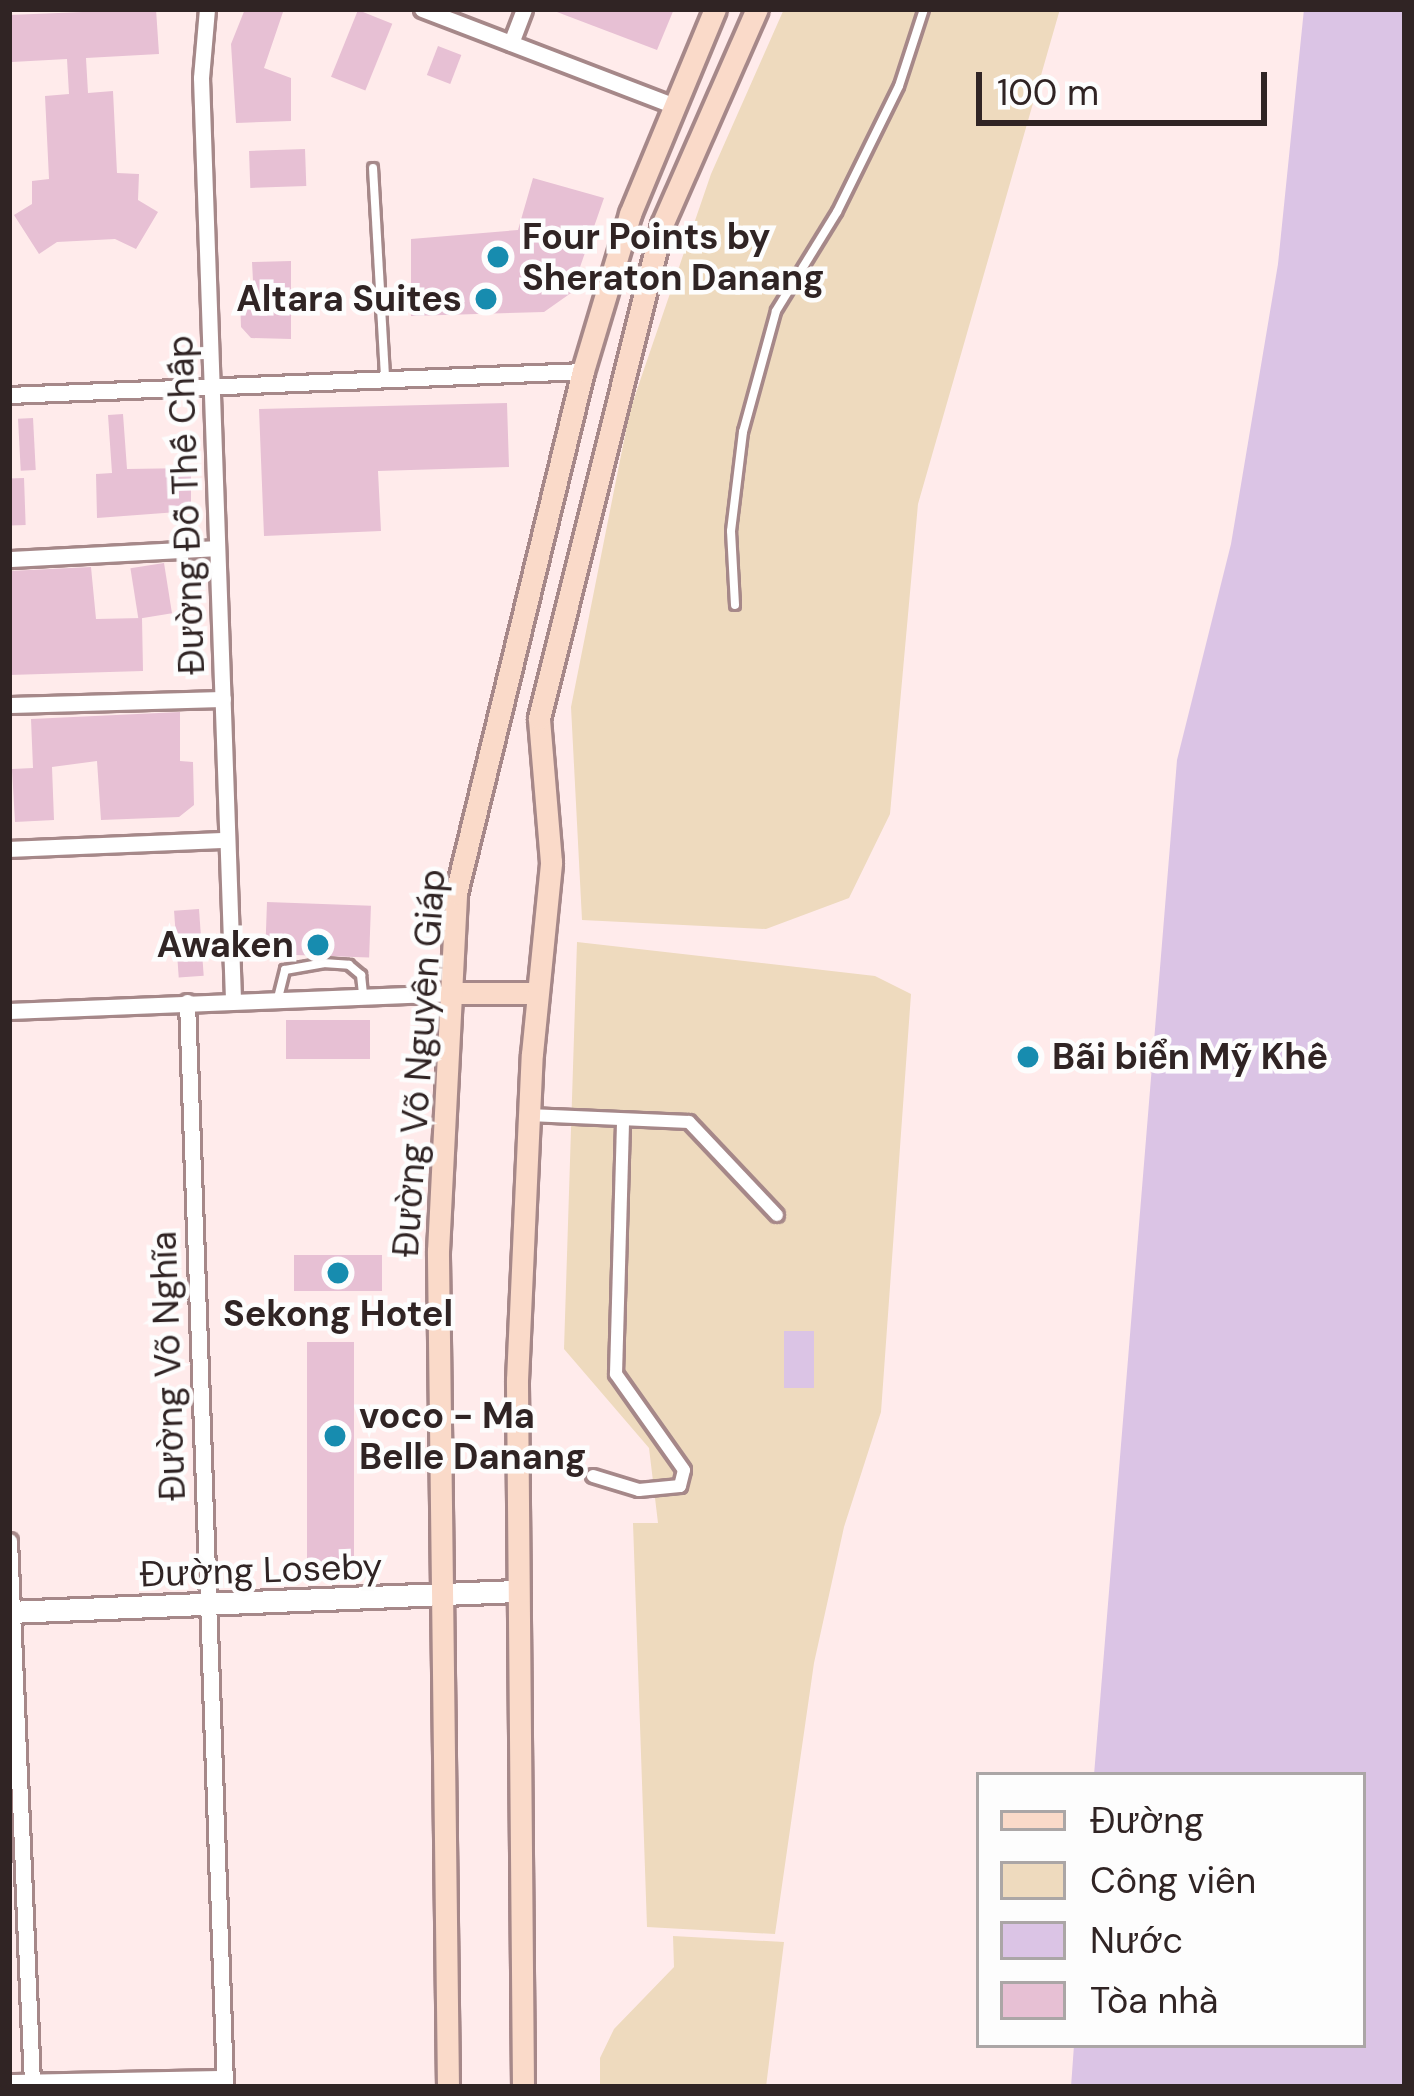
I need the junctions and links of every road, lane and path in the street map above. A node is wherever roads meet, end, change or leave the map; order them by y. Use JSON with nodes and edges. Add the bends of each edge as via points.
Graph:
{"nodes":[{"id":1,"x":207,"y":9,"type":"edge"},
{"id":2,"x":422,"y":9,"type":"edge"},
{"id":3,"x":524,"y":9,"type":"edge"},
{"id":4,"x":715,"y":9,"type":"edge"},
{"id":5,"x":757,"y":9,"type":"edge"},
{"id":6,"x":924,"y":9,"type":"edge"},
{"id":7,"x":511,"y":43,"type":"junction"},
{"id":8,"x":673,"y":105,"type":"junction"},
{"id":9,"x":706,"y":119,"type":"junction"},
{"id":10,"x":374,"y":168,"type":"dead end"},
{"id":11,"x":583,"y":371,"type":"junction"},
{"id":12,"x":385,"y":379,"type":"junction"},
{"id":13,"x":619,"y":379,"type":"junction"},
{"id":14,"x":213,"y":387,"type":"junction"},
{"id":15,"x":9,"y":395,"type":"edge"},
{"id":16,"x":216,"y":548,"type":"junction"},
{"id":17,"x":9,"y":559,"type":"edge"},
{"id":18,"x":734,"y":605,"type":"dead end"},
{"id":19,"x":223,"y":699,"type":"junction"},
{"id":20,"x":9,"y":705,"type":"edge"},
{"id":21,"x":226,"y":840,"type":"junction"},
{"id":22,"x":9,"y":849,"type":"edge"},
{"id":23,"x":451,"y":993,"type":"junction"},
{"id":24,"x":536,"y":993,"type":"junction"},
{"id":25,"x":363,"y":995,"type":"junction"},
{"id":26,"x":278,"y":998,"type":"junction"},
{"id":27,"x":233,"y":999,"type":"junction"},
{"id":28,"x":187,"y":1002,"type":"junction"},
{"id":29,"x":9,"y":1011,"type":"edge"},
{"id":30,"x":529,"y":1115,"type":"junction"},
{"id":31,"x":622,"y":1120,"type":"junction"},
{"id":32,"x":777,"y":1215,"type":"dead end"},
{"id":33,"x":593,"y":1476,"type":"dead end"},
{"id":34,"x":9,"y":1541,"type":"edge"},
{"id":35,"x":517,"y":1592,"type":"junction"},
{"id":36,"x":438,"y":1595,"type":"junction"},
{"id":37,"x":206,"y":1608,"type":"junction"},
{"id":38,"x":10,"y":1612,"type":"edge"},
{"id":39,"x":9,"y":2082,"type":"edge"},
{"id":40,"x":32,"y":2082,"type":"junction"},
{"id":41,"x":225,"y":2083,"type":"edge"},
{"id":42,"x":448,"y":2087,"type":"edge"},
{"id":43,"x":523,"y":2087,"type":"edge"}],
"edges":[{"from":1,"to":14,"type":"street","name":"Đường Đỗ Thế Chấp","via":[[201,78]]},
{"from":2,"to":7,"type":"street"},
{"from":3,"to":7,"type":"street"},
{"from":4,"to":8,"type":"main road","name":"Đường Võ Nguyên Giáp"},
{"from":5,"to":9,"type":"main road"},
{"from":6,"to":18,"type":"lane","via":[[889,107],[776,311],[743,432],[731,531]]},
{"from":7,"to":8,"type":"street"},
{"from":8,"to":9,"type":"main road"},
{"from":8,"to":11,"type":"main road","name":"Đường Võ Nguyên Giáp"},
{"from":9,"to":13,"type":"main road","via":[[662,225]]},
{"from":10,"to":12,"type":"lane"},
{"from":11,"to":12,"type":"street"},
{"from":11,"to":13,"type":"main road"},
{"from":11,"to":23,"type":"main road","name":"Đường Võ Nguyên Giáp","via":[[456,892]]},
{"from":12,"to":14,"type":"street"},
{"from":13,"to":24,"type":"main road","via":[[539,718],[551,825]]},
{"from":14,"to":15,"type":"street"},
{"from":14,"to":16,"type":"street","name":"Đường Đỗ Thế Chấp"},
{"from":16,"to":17,"type":"street"},
{"from":16,"to":19,"type":"street","name":"Đường Đỗ Thế Chấp"},
{"from":19,"to":20,"type":"street"},
{"from":19,"to":21,"type":"street","name":"Đường Đỗ Thế Chấp"},
{"from":21,"to":22,"type":"street"},
{"from":21,"to":27,"type":"street","name":"Đường Đỗ Thế Chấp"},
{"from":23,"to":24,"type":"main road"},
{"from":23,"to":25,"type":"street"},
{"from":23,"to":36,"type":"main road","name":"Đường Võ Nguyên Giáp","via":[[438,1251]]},
{"from":24,"to":30,"type":"main road"},
{"from":25,"to":26,"type":"street"},
{"from":25,"to":26,"type":"lane","via":[[361,976],[349,965],[323,963],[285,970]]},
{"from":26,"to":27,"type":"street"},
{"from":27,"to":28,"type":"street"},
{"from":28,"to":29,"type":"street"},
{"from":28,"to":37,"type":"street","name":"Đường Võ Nghĩa"},
{"from":30,"to":31,"type":"street"},
{"from":30,"to":35,"type":"main road"},
{"from":31,"to":32,"type":"street","via":[[699,1126]]},
{"from":31,"to":33,"type":"street","via":[[616,1374],[684,1470],[680,1486],[639,1490]]},
{"from":34,"to":38,"type":"street"},
{"from":35,"to":36,"type":"street","name":"Đường Loseby"},
{"from":35,"to":43,"type":"main road"},
{"from":36,"to":37,"type":"street","name":"Đường Loseby"},
{"from":36,"to":42,"type":"main road","name":"Đường Võ Nguyên Giáp"},
{"from":37,"to":38,"type":"street","name":"Đường Loseby"},
{"from":37,"to":41,"type":"street","name":"Đường Võ Nghĩa"},
{"from":38,"to":40,"type":"street"},
{"from":39,"to":40,"type":"street"},
{"from":40,"to":41,"type":"street"}]}
